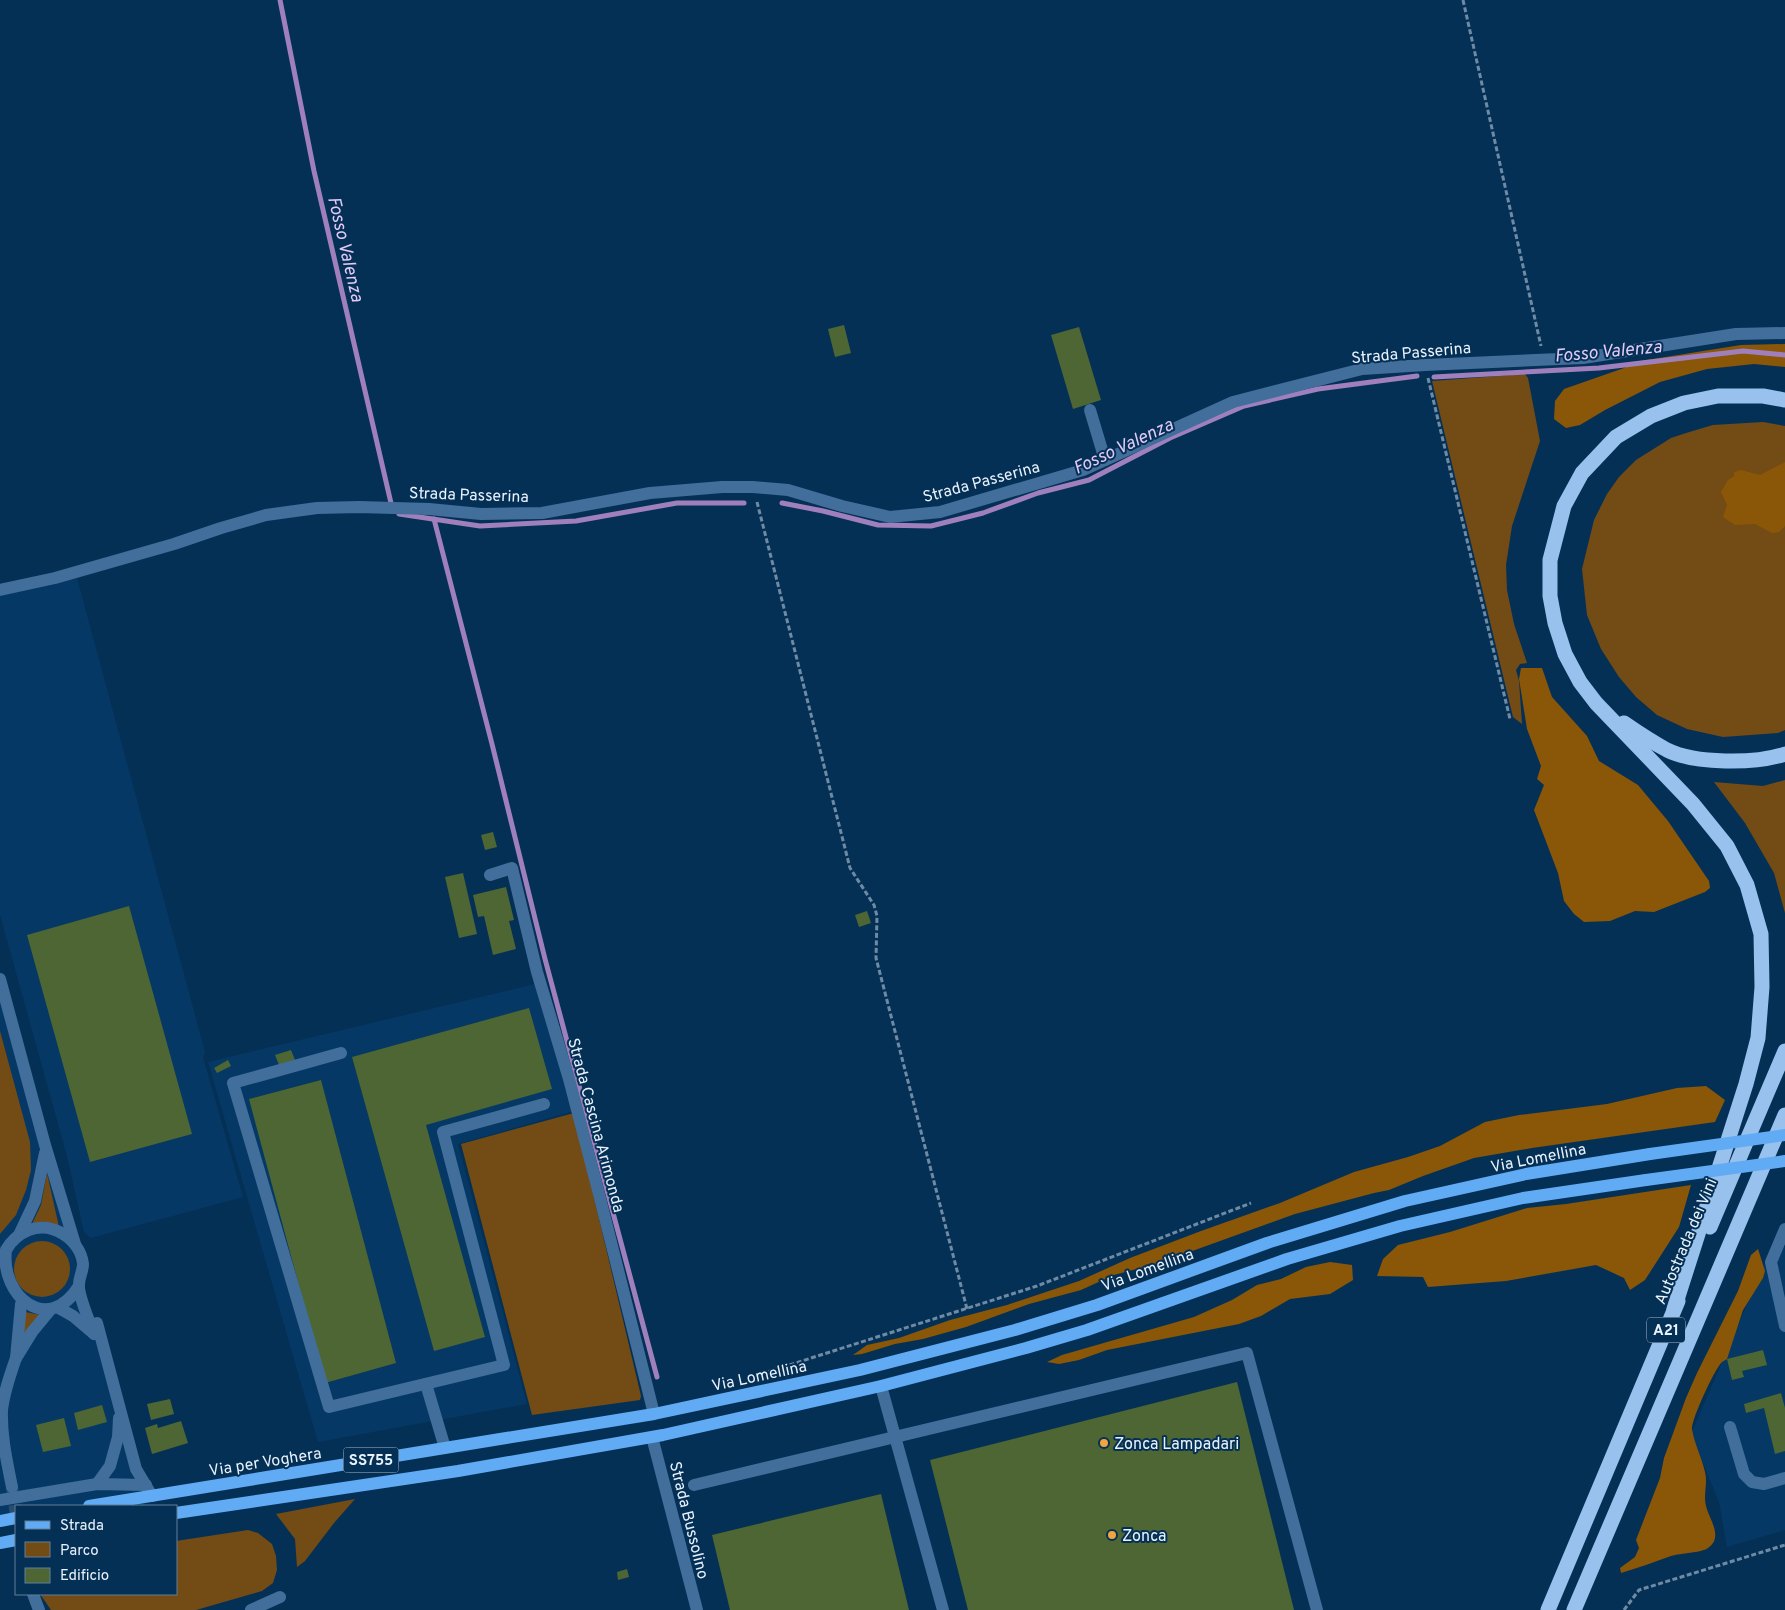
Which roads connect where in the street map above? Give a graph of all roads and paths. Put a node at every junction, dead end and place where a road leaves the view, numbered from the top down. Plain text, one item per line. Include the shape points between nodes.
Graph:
1 (1463, 0) edge
2 (1785, 333) edge
3 (1544, 360) junction
4 (1425, 365) junction
5 (1785, 400) edge
6 (1090, 410) dead end
7 (1105, 460) junction
8 (753, 486) junction
9 (0, 590) edge
10 (1596, 703) junction
11 (1510, 719) dead end
12 (1785, 754) edge
13 (490, 875) dead end
14 (0, 979) edge
15 (1785, 1051) edge
16 (341, 1053) dead end
17 (544, 1104) dead end
18 (1785, 1115) edge
19 (1785, 1135) edge
20 (45, 1145) junction
21 (1785, 1161) edge
22 (1251, 1203) dead end
23 (1785, 1229) edge
24 (19, 1235) junction
25 (75, 1244) junction
26 (1, 1257) edge
27 (82, 1271) junction
28 (2, 1283) edge
29 (79, 1286) junction
30 (20, 1304) junction
31 (54, 1308) junction
32 (967, 1309) junction
33 (1674, 1309) junction
34 (1785, 1326) edge
35 (94, 1334) junction
36 (106, 1355) junction
37 (16, 1358) junction
38 (752, 1377) dead end
39 (426, 1384) junction
40 (882, 1386) junction
41 (120, 1408) junction
42 (654, 1414) junction
43 (1730, 1427) dead end
44 (658, 1436) junction
45 (896, 1436) junction
46 (445, 1448) junction
47 (1785, 1478) edge
48 (97, 1484) junction
49 (694, 1485) dead end
50 (12, 1487) tunnel mouth
51 (149, 1491) junction
52 (0, 1500) edge
53 (93, 1505) edge
54 (178, 1513) edge
55 (15, 1518) edge
56 (0, 1521) edge
57 (15, 1540) edge
58 (0, 1542) edge
59 (1785, 1545) edge
60 (33, 1595) edge
61 (280, 1597) dead end
62 (39, 1610) edge
63 (252, 1610) edge
64 (696, 1610) edge
65 (943, 1610) edge
66 (1317, 1610) edge
67 (1548, 1610) edge
68 (1574, 1610) edge
69 (1624, 1610) edge

1 - 3 path
2 - 3 street, Strada Passerina via 1736,334 1583,358
3 - 4 street, Strada Passerina
4 - 7 street, Strada Passerina via 1362,369 1233,402
4 - 11 path
5 - 10 highway via 1763,396 1718,396 1684,403 1651,416 1616,437 1582,473 1564,506 1556,535 1550,560 1550,596 1565,654
6 - 7 street
7 - 8 street, Strada Passerina via 1082,470 940,512 890,517 788,490
8 - 9 street, Strada Passerina via 650,493 542,513 481,514 359,507 317,508 266,515 55,578
8 - 32 path via 850,868 874,905 877,916 876,958
10 - 12 highway via 1668,751 1703,760 1733,761 1771,759
10 - 33 highway via 1693,804 1728,846 1747,885 1761,934 1762,987 1758,1038
13 - 42 street, Strada Cascina Arimonda via 512,868
14 - 20 street
15 - 33 highway, Autostrada dei Vini / A21
16 - 39 street via 233,1084 329,1407
17 - 39 street via 442,1132 504,1365
18 - 68 highway, A21
19 - 42 main road, Via Lomellina, bridge via 1526,1174 1405,1201 1267,1243 1097,1305 1015,1330 860,1370
20 - 24 street via 35,1201
20 - 25 street
21 - 40 main road, bridge via 1523,1198 1400,1226 1286,1259 1086,1330
22 - 32 path via 1037,1286
23 - 34 street via 1771,1262
24 - 25 street via 30,1229 43,1228 55,1230
24 - 26 street
25 - 27 street via 81,1257
26 - 28 street
27 - 29 street
27 - 36 street
28 - 30 street
29 - 31 street via 73,1295
29 - 35 street
30 - 31 street via 35,1309
30 - 37 street
31 - 35 street via 73,1316
31 - 37 street via 32,1332
32 - 38 path
33 - 67 highway, Autostrada dei Vini / A21
35 - 36 street
36 - 41 street
37 - 50 street via 2,1410 2,1436
39 - 46 street
40 - 44 main road
40 - 45 street
41 - 48 street via 118,1437 110,1466
41 - 51 street via 136,1469
42 - 46 main road, Via per Voghera / SS755
43 - 47 street via 1744,1474 1752,1482 1764,1484
44 - 54 main road, SS755 via 458,1471
44 - 64 street, Strada Bussolino
45 - 49 street
45 - 65 street
45 - 66 street via 1247,1353
46 - 51 main road, Via per Voghera / SS755
48 - 51 street
48 - 52 street
51 - 53 main road, Via per Voghera / SS755
55 - 56 main road
57 - 58 main road
59 - 69 path via 1638,1590
60 - 62 street
61 - 63 street

